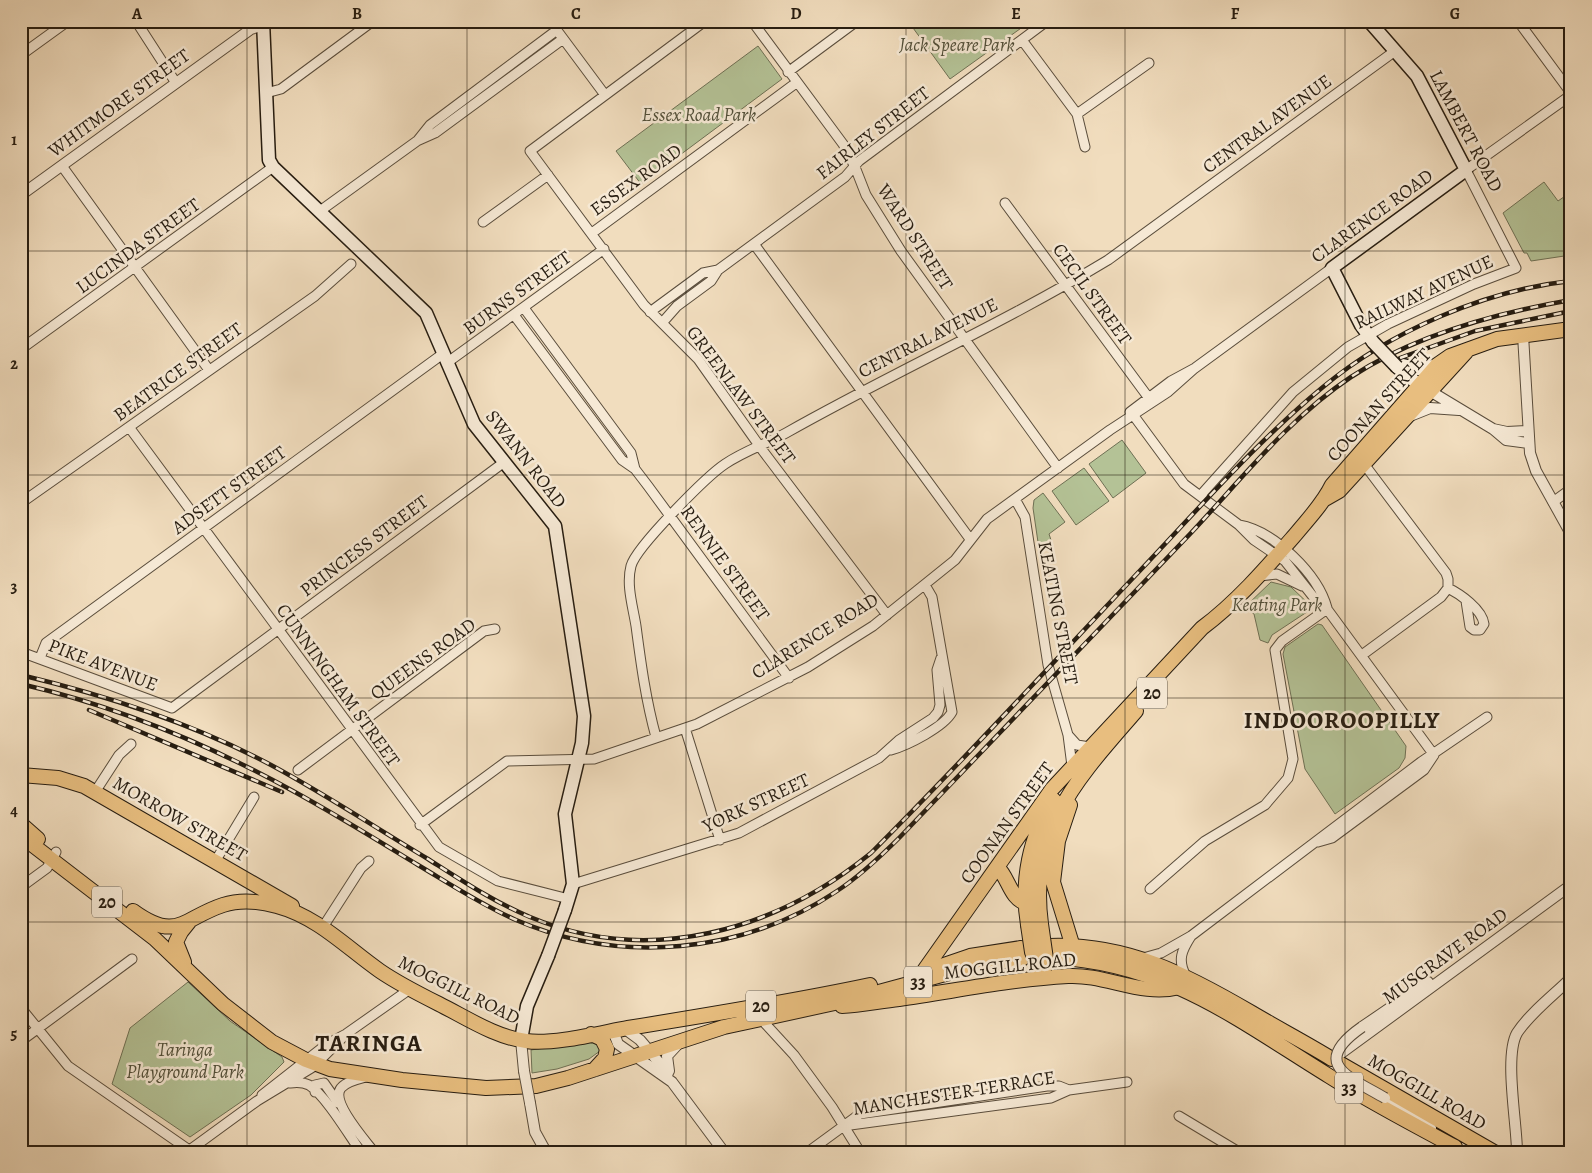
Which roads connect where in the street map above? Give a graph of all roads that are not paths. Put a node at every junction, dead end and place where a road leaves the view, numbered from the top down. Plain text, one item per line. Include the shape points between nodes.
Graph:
1 (68, 21) edge
2 (136, 21) edge
3 (373, 21) edge
4 (550, 21) edge
5 (706, 21) edge
6 (752, 21) edge
7 (857, 21) edge
8 (1047, 21) edge
9 (1369, 21) edge
10 (1518, 21) edge
11 (263, 23) edge
12 (557, 30) junction
13 (563, 39) junction
14 (1022, 40) junction
15 (1395, 51) junction
16 (21, 55) edge
17 (1149, 63) dead end
18 (788, 72) junction
19 (176, 83) junction
20 (796, 83) junction
21 (266, 93) junction
22 (1571, 94) edge
23 (605, 95) junction
24 (1077, 114) junction
25 (417, 141) junction
26 (1085, 147) dead end
27 (62, 166) junction
28 (273, 167) junction
29 (855, 167) junction
30 (1466, 170) junction
31 (548, 175) junction
32 (21, 195) edge
33 (1005, 203) dead end
34 (320, 211) junction
35 (483, 222) dead end
36 (592, 233) junction
37 (754, 244) junction
38 (604, 249) junction
39 (135, 268) junction
40 (348, 268) dead end
41 (1332, 268) junction
42 (1516, 268) joint
43 (718, 270) junction
44 (1066, 285) junction
45 (524, 308) junction
46 (650, 312) junction
47 (514, 315) junction
48 (1571, 321) edge
49 (662, 323) junction
50 (1571, 329) edge
51 (1523, 334) junction
52 (964, 338) junction
53 (1371, 339) junction
54 (1470, 348) junction
55 (21, 349) edge
56 (446, 357) junction
57 (1437, 365) junction
58 (1400, 366) junction
59 (209, 370) junction
60 (1424, 388) junction
61 (861, 391) junction
62 (1150, 401) junction
63 (1465, 411) junction
64 (1132, 414) junction
65 (1402, 423) junction
66 (130, 427) junction
67 (1494, 429) junction
68 (1527, 431) junction
69 (1528, 443) junction
70 (760, 446) junction
71 (503, 463) junction
72 (1364, 464) junction
73 (1058, 468) junction
74 (635, 469) junction
75 (1571, 489) edge
76 (1200, 496) junction
77 (1015, 499) junction
78 (1325, 499) junction
79 (22, 502) edge
80 (1553, 502) junction
81 (671, 517) junction
82 (203, 529) junction
83 (1571, 534) edge
84 (970, 540) junction
85 (1280, 552) junction
86 (1254, 580) junction
87 (925, 585) junction
88 (1448, 588) junction
89 (1311, 594) junction
90 (1466, 601) dead end
91 (1327, 608) junction
92 (886, 615) junction
93 (1218, 616) junction
94 (495, 629) dead end
95 (278, 630) junction
96 (21, 652) edge
97 (1362, 655) junction
98 (40, 658) junction
99 (941, 658) junction
100 (789, 678) junction
101 (1131, 704) junction
102 (172, 708) joint
103 (1486, 717) dead end
104 (685, 728) junction
105 (351, 731) junction
106 (1068, 735) junction
107 (656, 737) junction
108 (131, 744) dead end
109 (1090, 747) junction
110 (889, 751) junction
111 (1434, 755) junction
112 (577, 759) junction
113 (1072, 766) junction
114 (298, 770) dead end
115 (21, 775) edge
116 (1071, 790) junction
117 (95, 792) junction
118 (254, 797) dead end
119 (21, 824) edge
120 (420, 825) junction
121 (21, 836) edge
122 (720, 840) junction
123 (54, 856) junction
124 (216, 860) junction
125 (369, 861) dead end
126 (998, 868) junction
127 (1039, 882) junction
128 (573, 884) junction
129 (1571, 885) edge
130 (21, 887) edge
131 (1150, 889) dead end
132 (1026, 903) junction
133 (567, 905) junction
134 (190, 922) junction
135 (317, 923) junction
136 (1035, 924) junction
137 (1191, 936) junction
138 (1073, 947) junction
139 (1473, 957) junction
140 (1143, 958) junction
141 (132, 959) dead end
142 (1044, 967) junction
143 (189, 971) junction
144 (923, 972) junction
145 (1571, 978) edge
146 (900, 979) joint
147 (1183, 981) junction
148 (410, 989) junction
149 (813, 1007) junction
150 (21, 1008) edge
151 (760, 1018) junction
152 (38, 1029) junction
153 (621, 1030) junction
154 (591, 1034) junction
155 (683, 1039) junction
156 (521, 1040) junction
157 (21, 1041) edge
158 (650, 1051) junction
159 (636, 1056) junction
160 (1335, 1058) junction
161 (311, 1062) junction
162 (595, 1069) junction
163 (369, 1076) junction
164 (671, 1076) junction
165 (1127, 1082) dead end
166 (287, 1084) junction
167 (678, 1089) junction
168 (315, 1092) junction
169 (257, 1101) junction
170 (342, 1109) junction
171 (1179, 1116) dead end
172 (843, 1126) junction
173 (1459, 1150) edge
174 (189, 1151) edge
175 (361, 1152) edge
176 (374, 1152) edge
177 (546, 1152) edge
178 (724, 1152) edge
179 (808, 1152) edge
180 (860, 1152) edge
181 (1239, 1152) edge
182 (1494, 1152) edge
183 (1517, 1152) edge

1 - 16 street
2 - 19 street
3 - 21 street via 281,89
4 - 12 street
5 - 23 street
6 - 18 street, WARD STREET
7 - 18 street
8 - 14 street, FAIRLEY STREET
9 - 15 main road, LAMBERT ROAD
10 - 22 street
11 - 19 street, WHITMORE STREET
11 - 21 main road
12 - 13 street
12 - 25 street via 430,125
13 - 23 street
13 - 25 street via 435,133
14 - 24 street
14 - 29 street, FAIRLEY STREET
15 - 30 main road, LAMBERT ROAD via 1423,87
15 - 44 street, CENTRAL AVENUE via 1108,260
17 - 24 street
18 - 20 street, WARD STREET
19 - 27 street, WHITMORE STREET
20 - 29 street, WARD STREET via 843,144
20 - 36 street, ESSEX ROAD
21 - 28 main road via 268,152
22 - 30 street, CLARENCE ROAD
23 - 31 street, GREENLAW STREET via 530,151
24 - 26 street
25 - 34 street
27 - 32 street, WHITMORE STREET
27 - 39 street
28 - 34 main road, SWANN ROAD
28 - 39 street, LUCINDA STREET
29 - 37 street, FAIRLEY STREET via 845,178
29 - 52 street, WARD STREET via 879,217
30 - 41 main road, CLARENCE ROAD
30 - 42 street, LAMBERT ROAD
31 - 35 street
31 - 36 street, GREENLAW STREET
33 - 44 street, CECIL STREET
34 - 56 main road, SWANN ROAD via 422,309
36 - 38 street, GREENLAW STREET
37 - 43 street, FAIRLEY STREET
37 - 61 street
38 - 45 street, BURNS STREET
38 - 46 street, GREENLAW STREET
39 - 55 street, LUCINDA STREET
39 - 59 street
40 - 59 street, BEATRICE STREET via 315,296
41 - 53 main road
41 - 62 street, CLARENCE ROAD
42 - 53 street, RAILWAY AVENUE via 1388,324
43 - 46 street, FAIRLEY STREET via 703,273
43 - 49 street, FAIRLEY STREET via 711,281 677,306
44 - 52 street, CENTRAL AVENUE
44 - 62 street, CECIL STREET
45 - 47 street, BURNS STREET
45 - 74 street, RENNIE STREET via 631,453
46 - 49 street, GREENLAW STREET
47 - 56 street, BURNS STREET
47 - 74 street, RENNIE STREET via 622,460
48 - 51 main road, COONAN STREET / 20
49 - 70 street, GREENLAW STREET via 698,359
50 - 51 main road, COONAN STREET / 20 via 1540,335
51 - 54 main road, COONAN STREET / 20
51 - 68 street
52 - 61 street, CENTRAL AVENUE
52 - 73 street, WARD STREET
53 - 58 main road, bridge
53 - 76 street, RAILWAY AVENUE via 1348,347 1297,388
54 - 57 main road, COONAN STREET / 20
54 - 60 main road, COONAN STREET / 20
56 - 71 main road, SWANN ROAD via 474,424
56 - 82 street, ADSETT STREET
57 - 58 main road via 1419,369
57 - 60 main road, COONAN STREET / 20
58 - 60 main road
59 - 66 street, BEATRICE STREET
60 - 63 street
60 - 65 main road, COONAN STREET / 20
60 - 78 main road, COONAN STREET / 20 via 1332,485
61 - 70 street, CENTRAL AVENUE
61 - 84 street
62 - 64 street, CLARENCE ROAD
63 - 65 street via 1430,408
63 - 67 street
64 - 73 street, CLARENCE ROAD
64 - 76 street via 1182,482
65 - 72 main road, COONAN STREET / 20
66 - 79 street, BEATRICE STREET
66 - 82 street, CUNNINGHAM STREET
67 - 68 street
67 - 69 street via 1506,440
68 - 69 street
69 - 80 street via 1534,465
70 - 81 street, CENTRAL AVENUE via 721,467
70 - 92 street, GREENLAW STREET
71 - 95 street, PRINCESS STREET
71 - 112 main road, SWANN ROAD via 556,529 584,705 584,732
72 - 78 main road, COONAN STREET / 20 via 1340,491
72 - 88 street via 1446,573
73 - 77 street, CLARENCE ROAD
74 - 81 street, RENNIE STREET
75 - 80 street
76 - 85 street via 1254,540
77 - 84 street, CLARENCE ROAD via 985,521
77 - 106 street, KEATING STREET via 1025,518 1048,665
78 - 85 main road, COONAN STREET / 20
80 - 83 street
81 - 100 street, RENNIE STREET
81 - 107 street, CENTRAL AVENUE via 636,556 630,578 649,716
82 - 95 street, CUNNINGHAM STREET
82 - 98 street, ADSETT STREET via 46,643
84 - 87 street, CLARENCE ROAD via 955,560
85 - 86 main road, COONAN STREET / 20
85 - 89 street
85 - 91 street via 1294,556 1322,594
86 - 89 street via 1264,574 1277,574 1295,581
86 - 93 main road, COONAN STREET / 20
87 - 92 street, CLARENCE ROAD
87 - 99 street, YORK STREET via 932,598
88 - 90 street
88 - 97 street via 1441,597
89 - 91 street
91 - 97 street
91 - 131 street via 1282,641 1275,650 1293,759 1288,778 1265,805 1205,841
92 - 100 street, CLARENCE ROAD
93 - 101 main road, COONAN STREET / 20 via 1202,628
93 - 116 main road, COONAN STREET / 20 via 1207,633 1104,748
94 - 105 street, QUEENS ROAD via 484,632
95 - 102 street, PRINCESS STREET
95 - 105 street, CUNNINGHAM STREET
96 - 98 street, PIKE AVENUE
97 - 111 street
98 - 102 street, PIKE AVENUE
99 - 110 street, YORK STREET via 937,670 938,712
99 - 110 street, YORK STREET via 952,708 949,717 902,747
100 - 104 street, CLARENCE ROAD
101 - 109 main road, COONAN STREET / 20
101 - 132 main road, COONAN STREET via 1065,784 1037,829 1029,854
103 - 111 street
104 - 107 street, CLARENCE ROAD
104 - 122 street
105 - 114 street, QUEENS ROAD
105 - 120 street, CUNNINGHAM STREET
106 - 109 street via 1077,745
106 - 113 street, KEATING STREET
107 - 112 street, CLARENCE ROAD via 594,759
108 - 117 street via 119,755
109 - 113 main road, COONAN STREET / 20
110 - 122 street, YORK STREET via 827,788
111 - 137 street via 1424,770 1332,838 1318,842
112 - 120 street, CLARENCE ROAD via 507,761
112 - 128 main road, SWANN ROAD via 565,814
113 - 126 main road, COONAN STREET / 20 via 1052,789
115 - 117 main road, MORROW STREET / 20 via 58,778
116 - 127 main road, COONAN STREET / 20 via 1044,849
116 - 138 main road via 1053,877
117 - 124 main road, MORROW STREET / 20
118 - 124 street
119 - 123 main road, MOGGILL ROAD / 20
120 - 133 street, CUNNINGHAM STREET via 444,851 498,881
121 - 123 main road, MOGGILL ROAD / 20
122 - 128 street, YORK STREET
123 - 130 street via 44,870
123 - 134 main road, MOGGILL ROAD / 20 via 147,920 168,927
123 - 143 main road, MOGGILL ROAD / 20
124 - 135 main road, MORROW STREET / 20
125 - 135 street
126 - 132 main road via 1016,897
126 - 144 main road, COONAN STREET / 20
127 - 132 main road via 1036,892
127 - 136 main road, COONAN STREET / 20
128 - 133 main road, SWANN ROAD
129 - 139 street, MUSGRAVE ROAD
132 - 136 main road, COONAN STREET
133 - 156 main road, SWANN ROAD, bridge via 527,1006
134 - 135 main road, MOGGILL ROAD / 20 via 215,908 244,901 282,907
134 - 143 main road via 176,942
135 - 148 main road, MOGGILL ROAD / 20
136 - 142 main road, COONAN STREET / 20, bridge via 1046,959
137 - 140 street via 1161,953
137 - 147 street via 1180,956
138 - 140 main road, MOGGILL ROAD / 33
138 - 142 main road, MOGGILL ROAD / 33
139 - 160 street, MUSGRAVE ROAD
139 - 173 street, bridge via 1431,980 1362,1027 1339,1045 1336,1054 1337,1062 1348,1076
140 - 147 main road, MOGGILL ROAD / 33
141 - 152 street
142 - 147 main road, MOGGILL ROAD / 33 via 1112,964
142 - 147 main road, MOGGILL ROAD via 1156,991
142 - 149 main road, MOGGILL ROAD / 20 via 846,1006
143 - 161 main road, 20 via 250,1027
144 - 146 main road, MOGGILL ROAD / 33
144 - 149 main road, MOGGILL ROAD / 33 via 970,956 1021,953
145 - 183 street via 1524,1024 1515,1038 1512,1059
146 - 153 main road, MOGGILL ROAD / 20
147 - 160 main road, MOGGILL ROAD / 33
147 - 173 main road, MOGGILL ROAD / 33 via 1350,1089
148 - 156 main road, MOGGILL ROAD / 20 via 501,1035
148 - 161 street
149 - 151 main road, MOGGILL ROAD / 20
150 - 152 street
151 - 155 main road, MOGGILL ROAD / 20
151 - 172 street via 784,1045
152 - 157 street
152 - 174 street via 68,1066
153 - 154 main road, MOGGILL ROAD / 20
153 - 158 street via 638,1038
153 - 159 street via 615,1036 618,1044
154 - 156 main road, MOGGILL ROAD / 20 via 545,1042
154 - 162 main road via 602,1039 608,1048 605,1058
155 - 158 main road, MOGGILL ROAD / 20
155 - 164 street via 667,1056
156 - 177 street, bridge via 535,1132
158 - 159 main road, MOGGILL ROAD / 20
158 - 164 street
159 - 162 main road, MOGGILL ROAD / 20
159 - 167 street
160 - 182 main road, MOGGILL ROAD / 33
161 - 163 main road, 20
161 - 166 street
161 - 169 street via 269,1087
162 - 163 main road, 20 via 554,1082 517,1088 471,1087
163 - 170 street via 341,1088 338,1099
164 - 167 street
165 - 172 street, MANCHESTER TERRACE via 1069,1090 1047,1086 863,1113
166 - 168 street via 304,1083
166 - 169 street
167 - 178 street
168 - 170 street via 316,1084 324,1083
168 - 175 street
169 - 174 street
170 - 176 street
171 - 181 street
172 - 179 street, MANCHESTER TERRACE
172 - 180 street

